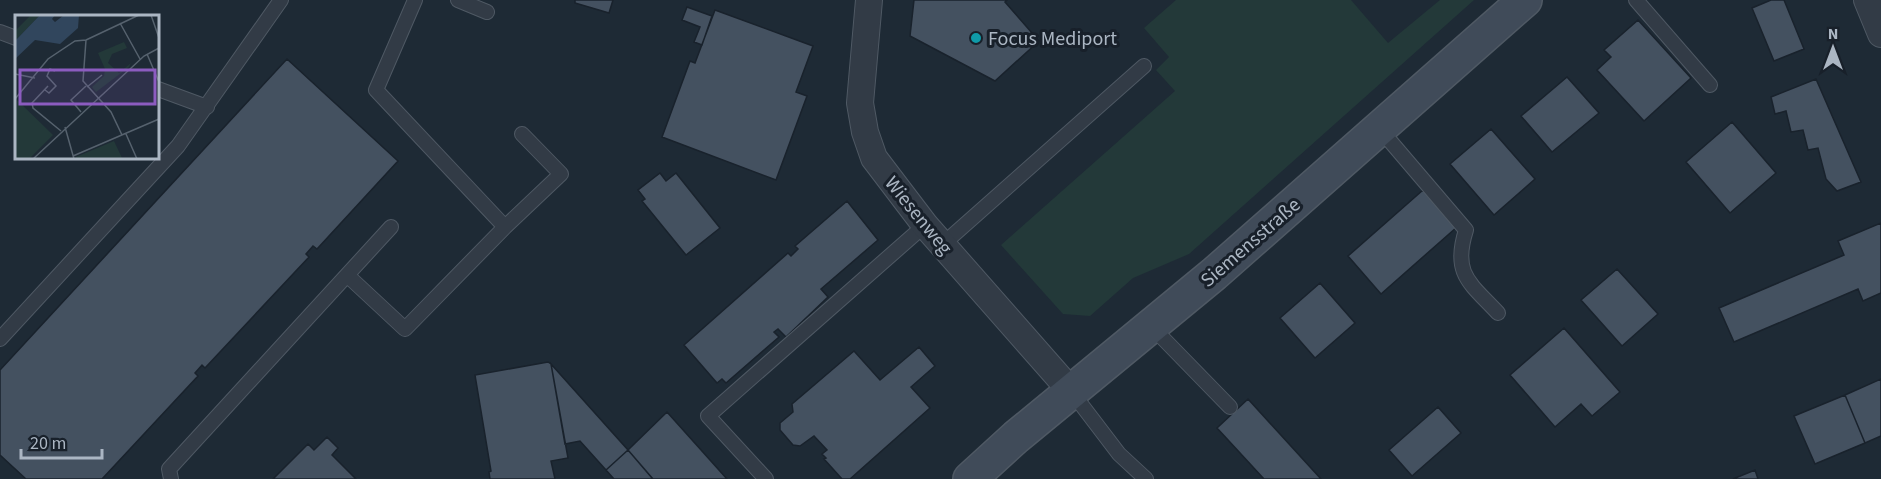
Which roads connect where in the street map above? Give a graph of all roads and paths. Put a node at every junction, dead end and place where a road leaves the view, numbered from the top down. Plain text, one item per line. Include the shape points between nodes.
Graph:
1 (281, 0) edge
2 (415, 0) edge
3 (458, 0) edge
4 (869, 0) edge
5 (1525, 0) edge
6 (1636, 0) edge
7 (1867, 0) edge
8 (487, 12) dead end
9 (0, 32) edge
10 (1881, 34) edge
11 (15, 38) edge
12 (1144, 66) dead end
13 (1710, 85) dead end
14 (159, 89) edge
15 (207, 108) junction
16 (1379, 128) junction
17 (522, 134) dead end
18 (924, 225) junction
19 (391, 227) dead end
20 (505, 227) junction
21 (942, 245) junction
22 (348, 276) junction
23 (1498, 313) dead end
24 (1151, 326) junction
25 (0, 339) edge
26 (1071, 392) junction
27 (1230, 407) dead end
28 (171, 479) edge
29 (766, 479) edge
30 (970, 479) edge
31 (1146, 479) edge

1 - 15 lane
2 - 20 lane via 376,90
3 - 8 lane
4 - 18 street, Wiesenweg via 860,103 865,132 874,158
5 - 16 street, Siemensstraße
6 - 13 lane
7 - 10 street
9 - 11 lane
12 - 21 lane
14 - 15 lane
15 - 25 lane via 178,146
16 - 23 lane via 1466,230 1460,249 1462,269
16 - 24 street, Siemensstraße
17 - 20 lane via 561,174
18 - 21 street, Wiesenweg
18 - 29 lane via 708,416
19 - 22 lane
20 - 22 lane via 405,329
21 - 26 street, Wiesenweg
22 - 28 lane via 169,469
24 - 26 street, Siemensstraße
24 - 27 lane
26 - 30 street, Siemensstraße
26 - 31 lane via 1119,454

